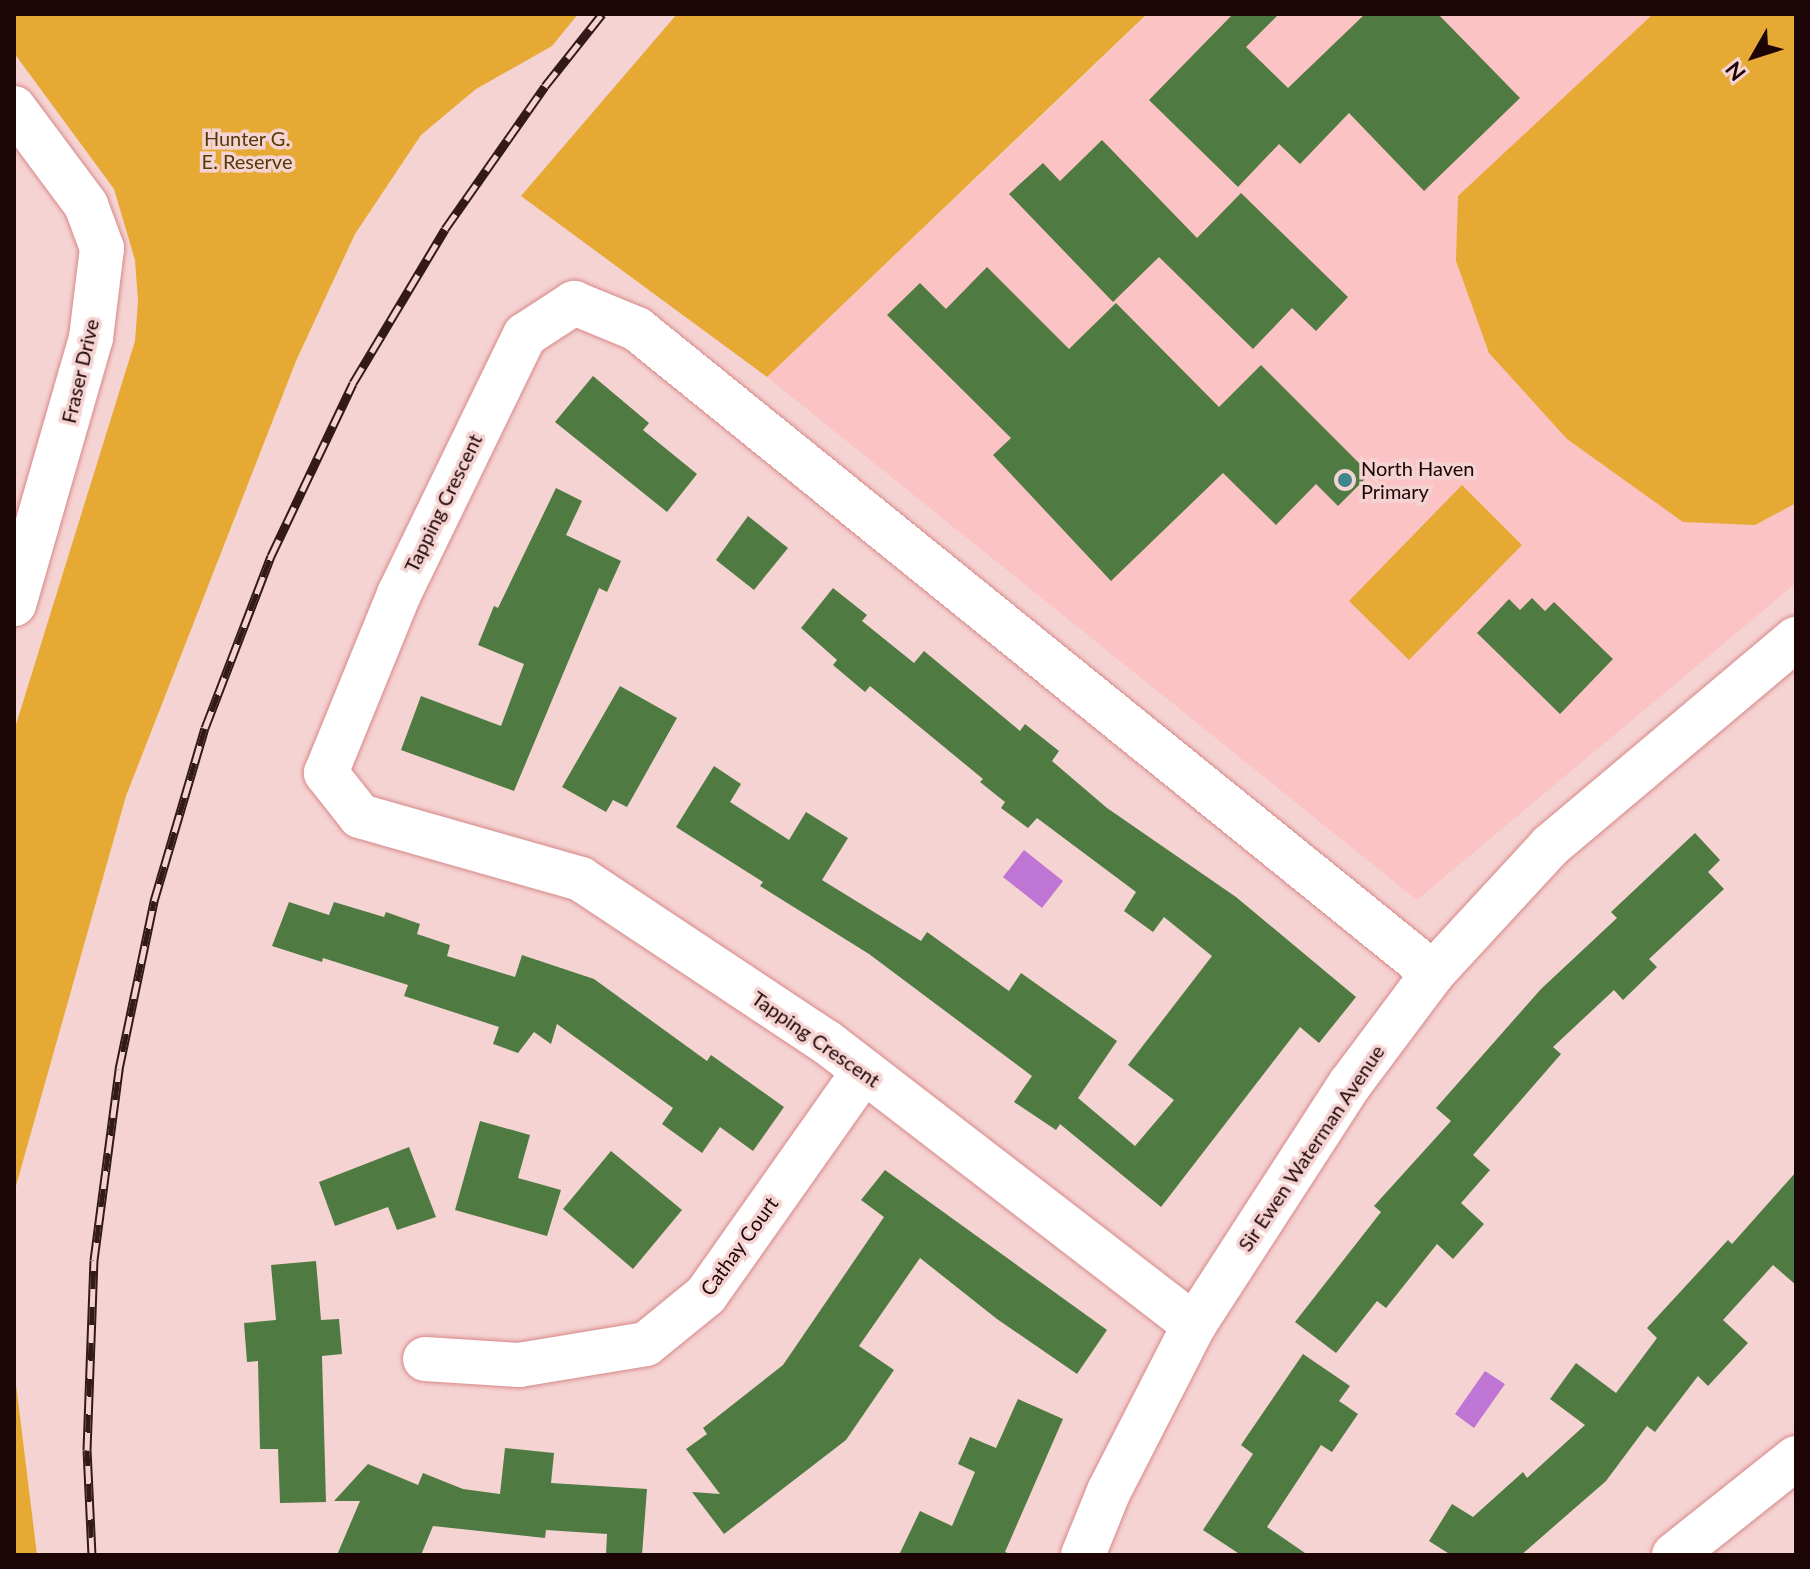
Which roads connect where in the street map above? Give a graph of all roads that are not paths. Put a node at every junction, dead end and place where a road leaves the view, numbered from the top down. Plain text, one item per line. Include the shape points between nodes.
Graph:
1 (14, 108) edge
2 (14, 604) edge
3 (1796, 639) edge
4 (1433, 973) junction
5 (864, 1071) junction
6 (1194, 1325) junction
7 (425, 1359) dead end
8 (1796, 1458) edge
9 (1083, 1555) edge
10 (1674, 1555) edge

1 - 2 street, Fraser Drive via 86,205 102,248 91,338
3 - 4 street, Sir Ewen Waterman Avenue via 1550,846
4 - 5 street, Tapping Crescent via 637,329 574,303 525,335 399,594 326,773 360,816 581,879
4 - 6 street, Sir Ewen Waterman Avenue via 1350,1084
5 - 6 street, Tapping Crescent
5 - 7 street, Cathay Court via 706,1295 646,1344 519,1365
6 - 9 street, Sir Ewen Waterman Avenue via 1109,1491
8 - 10 street

